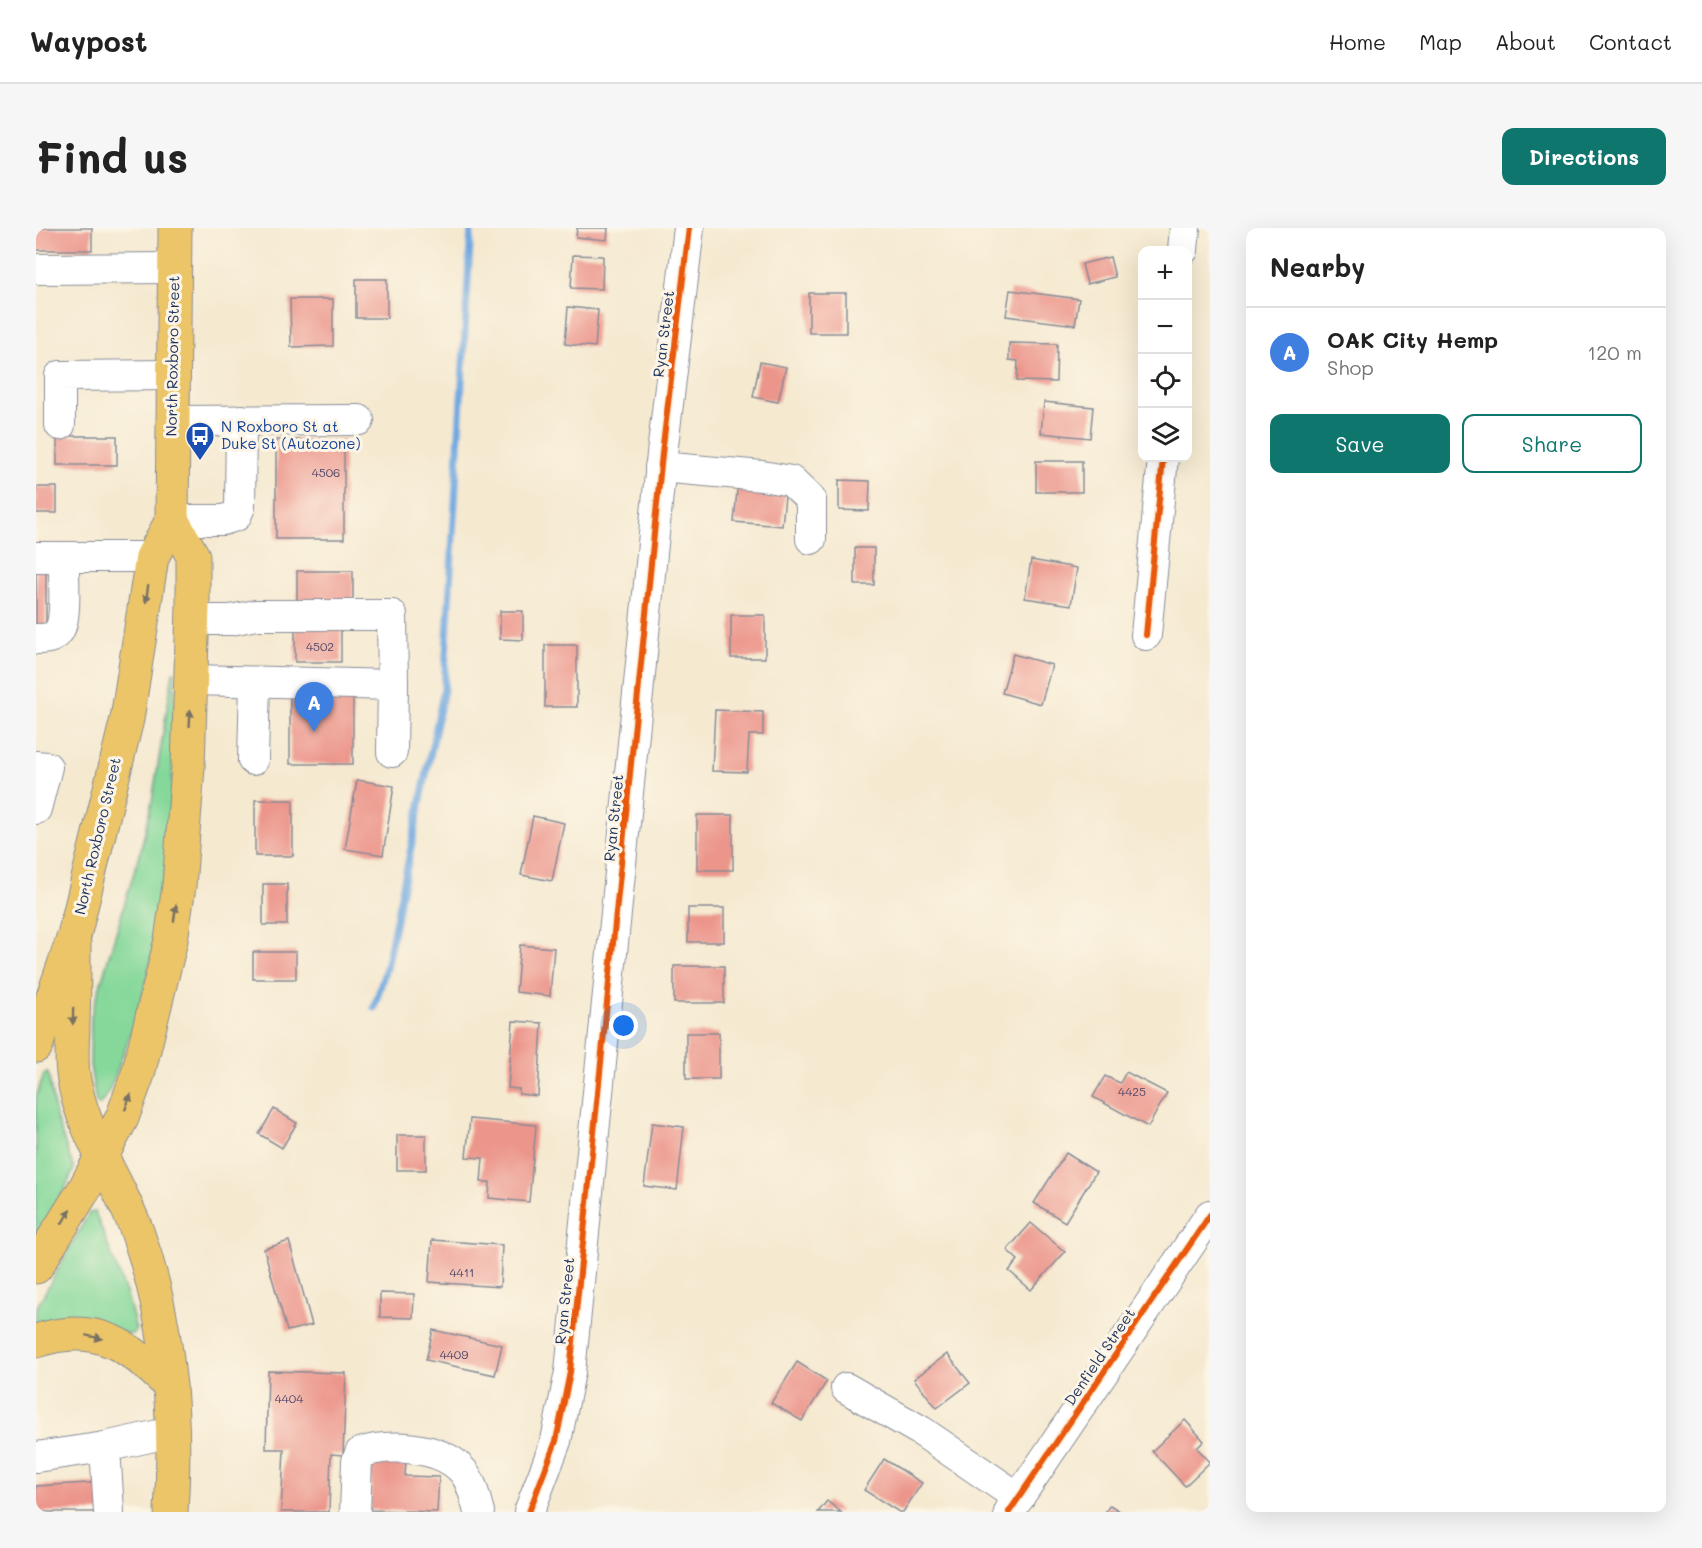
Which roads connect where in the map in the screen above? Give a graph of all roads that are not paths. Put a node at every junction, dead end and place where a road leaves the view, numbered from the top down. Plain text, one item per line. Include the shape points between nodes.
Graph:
1 (175, 228) edge
2 (688, 228) edge
3 (1185, 228) edge
4 (1183, 246) edge
5 (174, 268) junction
6 (36, 269) edge
7 (173, 375) junction
8 (241, 420) junction
9 (359, 420) dead end
10 (172, 421) junction
11 (60, 425) dead end
12 (1163, 462) edge
13 (660, 467) junction
14 (172, 520) junction
15 (811, 539) dead end
16 (50, 557) edge
17 (152, 557) junction
18 (193, 620) junction
19 (1146, 635) dead end
20 (36, 639) edge
21 (192, 680) junction
22 (255, 682) junction
23 (393, 685) junction
24 (392, 752) dead end
25 (253, 760) dead end
26 (36, 766) edge
27 (36, 809) edge
28 (74, 936) junction
29 (36, 1046) edge
30 (103, 1154) junction
31 (1210, 1215) edge
32 (36, 1267) edge
33 (36, 1341) edge
34 (170, 1386) junction
35 (846, 1388) dead end
36 (172, 1432) junction
37 (105, 1447) junction
38 (36, 1457) edge
39 (1014, 1505) edge
40 (109, 1512) edge
41 (171, 1512) edge
42 (355, 1512) edge
43 (479, 1512) edge
44 (529, 1512) edge

1 - 5 main road, North Roxboro Street
2 - 13 street, Ryan Street
3 - 4 street
5 - 6 street
5 - 7 main road, North Roxboro Street
7 - 10 main road, North Roxboro Street
7 - 11 street via 60,376
8 - 9 street
8 - 10 street
8 - 14 street via 240,507 236,516 224,520
10 - 14 main road, North Roxboro Street
12 - 19 street
13 - 15 street via 791,482 811,500
13 - 44 street, Ryan Street via 570,1372 556,1441
14 - 17 main road, North Roxboro Street
14 - 18 main road via 193,556
16 - 17 street
16 - 20 street via 63,621 52,638
17 -> 28 main road, North Roxboro Street via 127,719
18 - 21 main road
18 - 23 street via 231,620 256,615 392,615
21 - 22 street
30 -> 21 main road via 138,1074 171,940 180,874
22 - 23 street
22 - 25 street
23 - 24 street
26 - 27 street via 47,767
28 - 29 main road
28 -> 30 main road, North Roxboro Street via 74,1080 87,1122
32 -> 30 main road
30 - 34 main road, North Roxboro Street via 138,1234 147,1265 163,1332
31 - 39 street, Denfield Street
33 -> 34 main road via 70,1334 113,1342 140,1356
34 - 36 main road, North Roxboro Street
35 - 39 street via 921,1431
36 - 37 street
36 - 41 main road, North Roxboro Street
37 - 38 street
37 - 40 street
42 - 43 street via 360,1453 390,1447 436,1455 461,1469 471,1484

